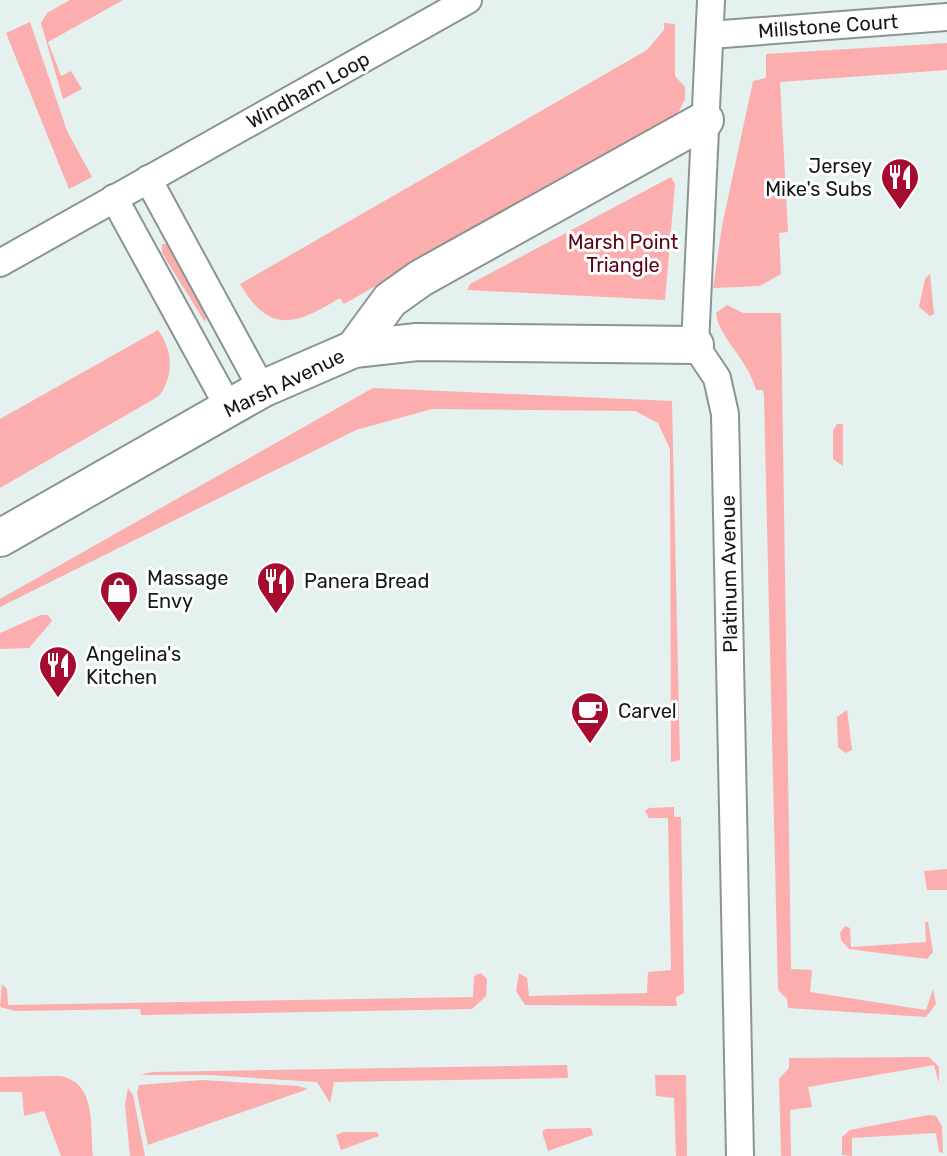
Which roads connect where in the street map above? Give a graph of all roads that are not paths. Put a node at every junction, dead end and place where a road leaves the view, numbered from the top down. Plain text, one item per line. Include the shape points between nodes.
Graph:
1 (468, 0) edge
2 (711, 0) edge
3 (947, 17) edge
4 (710, 35) junction
5 (705, 120) junction
6 (148, 179) junction
7 (114, 198) junction
8 (0, 263) edge
9 (695, 345) junction
10 (354, 349) junction
11 (262, 389) junction
12 (229, 408) junction
13 (0, 538) edge
14 (740, 1156) edge

1 - 6 street, Windham Loop
2 - 4 street
3 - 4 street, Millstone Court
4 - 5 street
5 - 9 street
5 - 10 street via 421,278 390,300
6 - 7 street, Windham Loop
6 - 11 street
7 - 8 street, Windham Loop
7 - 12 street
9 - 10 street, Marsh Avenue via 417,342
9 - 14 street, Platinum Avenue via 717,378 725,414
10 - 11 street, Marsh Avenue
11 - 12 street, Marsh Avenue
12 - 13 street, Marsh Avenue

